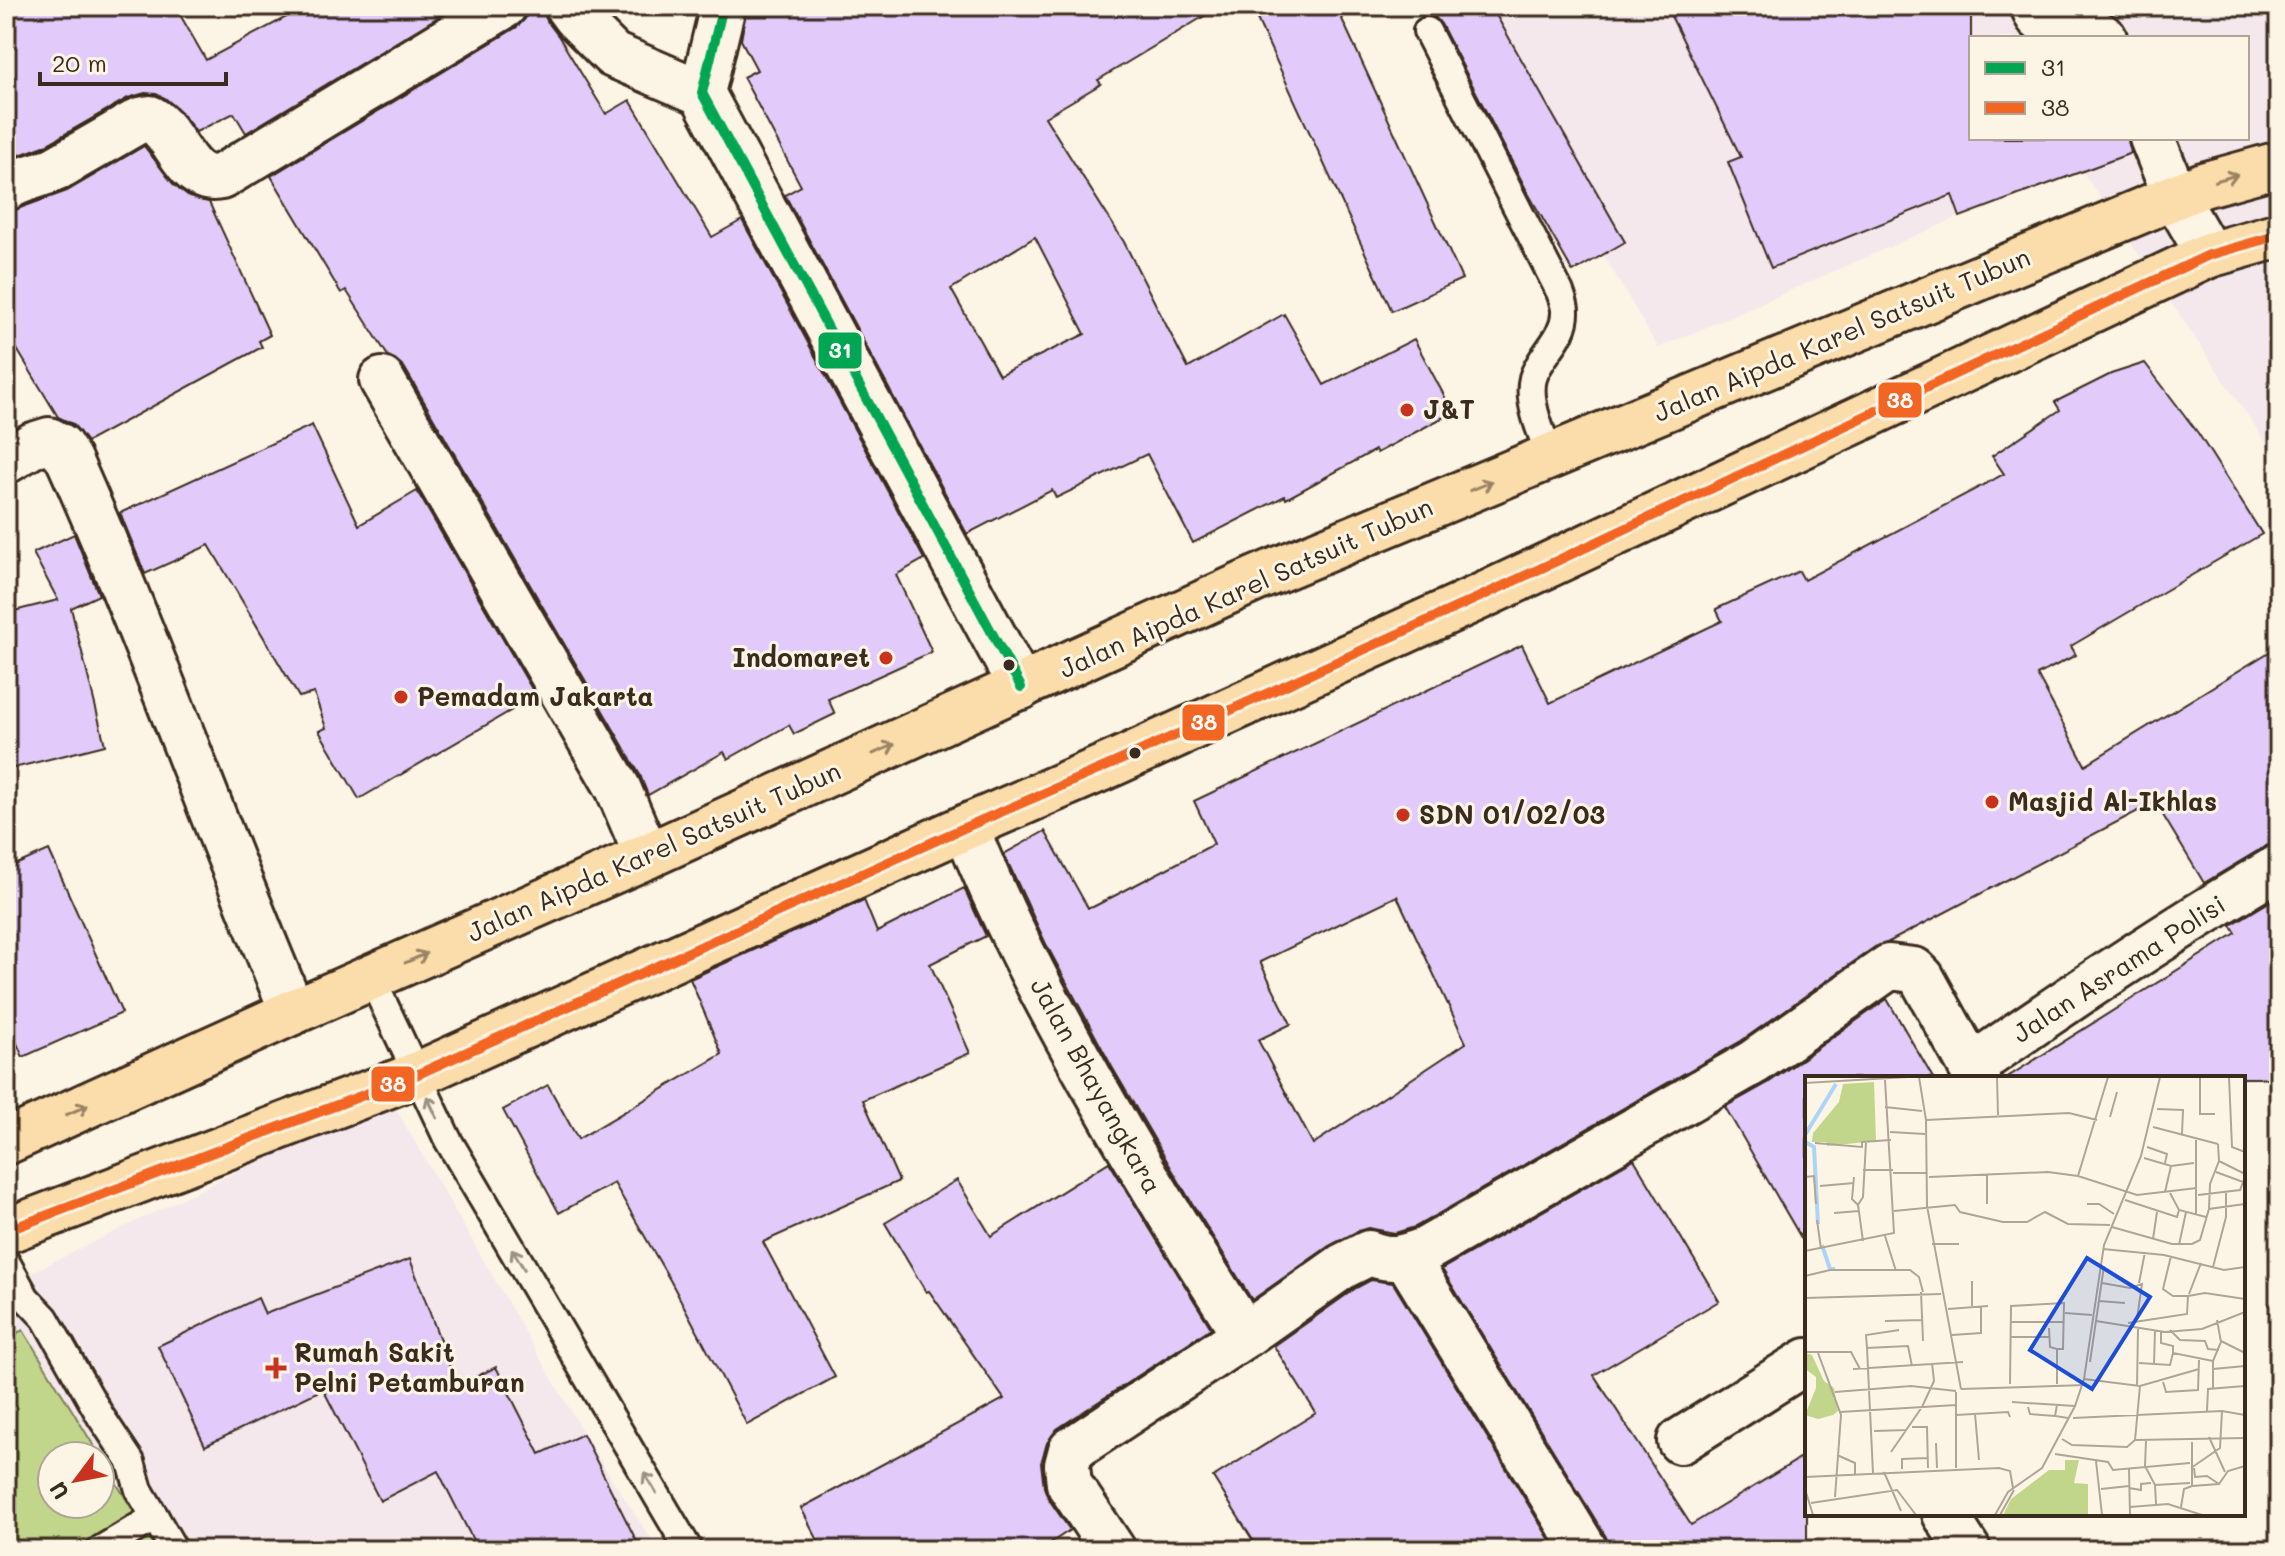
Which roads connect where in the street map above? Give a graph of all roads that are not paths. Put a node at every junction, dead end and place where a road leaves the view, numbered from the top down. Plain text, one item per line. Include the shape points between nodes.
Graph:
1 (504, 6) edge
2 (567, 6) edge
3 (723, 6) edge
4 (2033, 6) edge
5 (1427, 31) dead end
6 (2102, 36) edge
7 (702, 93) junction
8 (2153, 140) edge
9 (2279, 164) edge
10 (6, 188) edge
11 (2175, 196) junction
12 (2279, 235) edge
13 (2209, 255) junction
14 (382, 380) dead end
15 (1552, 457) junction
16 (6, 461) edge
17 (1021, 687) junction
18 (966, 827) junction
19 (647, 856) junction
20 (2279, 867) edge
21 (371, 977) junction
22 (293, 1012) junction
23 (1974, 1073) edge
24 (416, 1075) junction
25 (6, 1142) edge
26 (6, 1231) edge
27 (1406, 1257) junction
28 (6, 1262) edge
29 (1245, 1335) junction
30 (1805, 1362) edge
31 (1680, 1441) dead end
32 (1946, 1516) edge
33 (155, 1517) junction
34 (100, 1550) edge
35 (174, 1550) edge
36 (689, 1550) edge
37 (1113, 1550) edge
38 (1585, 1550) edge
39 (1968, 1550) edge

1 - 10 street via 221,177 210,180 195,173 163,127 150,118 55,169
2 - 7 street via 613,55
3 - 7 street
4 - 6 street via 2050,27 2070,23
5 - 15 lane via 1560,292 1562,330 1532,382 1537,424
7 - 17 street
8 - 11 street
11 -> 9 main road, Jalan Aipda Karel Satsuit Tubun
11 - 13 street
11 - 15 main road, Jalan Aipda Karel Satsuit Tubun
12 - 13 main road
13 - 18 main road via 1484,595
14 - 19 street via 618,788
17 -> 15 main road, Jalan Aipda Karel Satsuit Tubun via 1258,578
16 - 22 street via 49,440 69,460
19 -> 17 main road, Jalan Aipda Karel Satsuit Tubun
18 - 24 main road
18 - 29 street, Jalan Bhayangkara via 1044,997 1123,1138
21 -> 19 main road, Jalan Aipda Karel Satsuit Tubun
20 - 23 street, Jalan Asrama Polisi via 2062,1003
21 - 22 main road, Jalan Aipda Karel Satsuit Tubun
21 - 24 lane
25 -> 22 main road, Jalan Aipda Karel Satsuit Tubun
23 - 27 street via 1922,978 1914,970 1889,967 1754,1062
24 - 26 main road
36 -> 24 lane via 448,1140
27 - 29 street via 1384,1259 1369,1253
27 - 38 street
28 - 33 lane via 131,1462
29 - 37 street via 1071,1450 1069,1484
30 - 31 street
32 - 39 street
33 - 34 lane
33 - 35 lane

